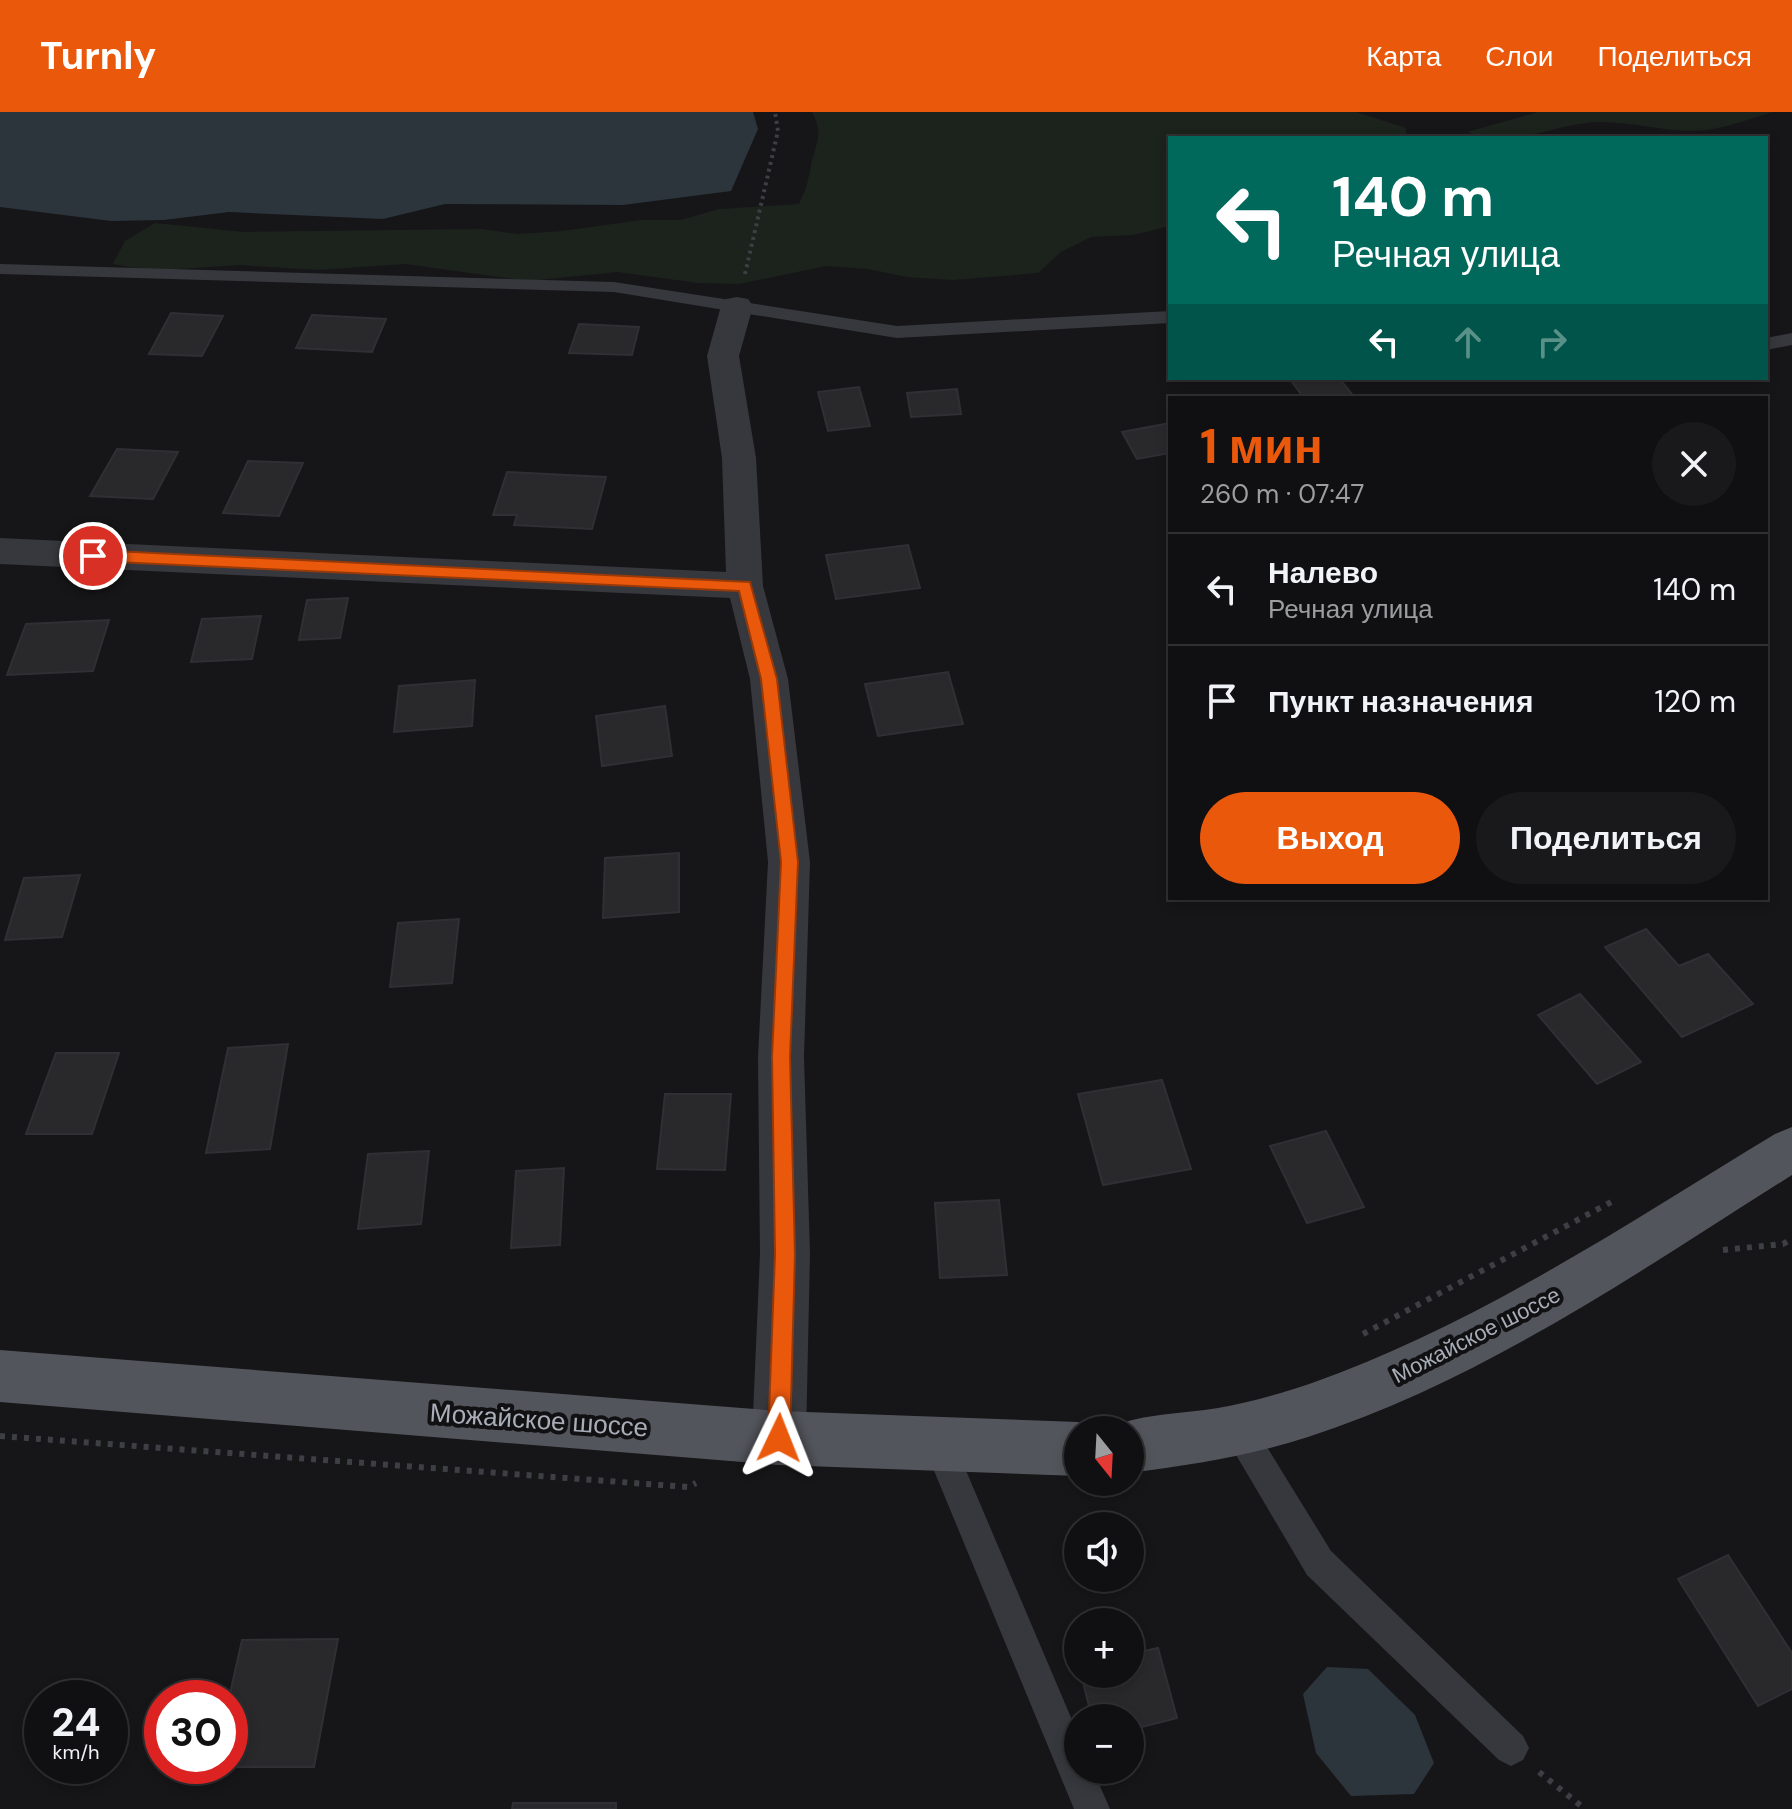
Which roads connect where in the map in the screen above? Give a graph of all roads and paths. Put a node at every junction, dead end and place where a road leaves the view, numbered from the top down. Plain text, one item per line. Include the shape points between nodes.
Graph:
1 (775, 112) edge
2 (0, 269) edge
3 (737, 306) junction
4 (1168, 317) edge
5 (1792, 339) edge
6 (1768, 344) edge
7 (0, 551) edge
8 (745, 586) junction
9 (1792, 1149) edge
10 (1619, 1198) dead end
11 (1351, 1340) dead end
12 (0, 1376) edge
13 (1240, 1432) junction
14 (0, 1436) edge
15 (779, 1438) junction
16 (939, 1444) junction
17 (1144, 1444) edge
18 (1064, 1448) edge
19 (701, 1480) dead end
20 (1511, 1748) joint
21 (1092, 1809) edge
22 (1585, 1809) edge

1 - 3 path via 778,131
2 - 3 lane via 614,287
3 - 4 lane via 897,332
3 - 8 street via 723,356 739,458
5 - 6 lane
7 - 8 street
8 - 15 street via 769,679 789,862 781,1057 785,1254
9 - 13 main road, Можайское шоссе via 1567,1288 1461,1344 1361,1392
10 - 11 path
12 - 15 main road, Можайское шоссе
13 - 17 main road, Можайское шоссе
13 - 20 lane via 1319,1563
14 - 19 path via 688,1487
15 - 16 main road, Можайское шоссе
16 - 18 main road, Можайское шоссе
16 - 21 lane
20 - 22 path

